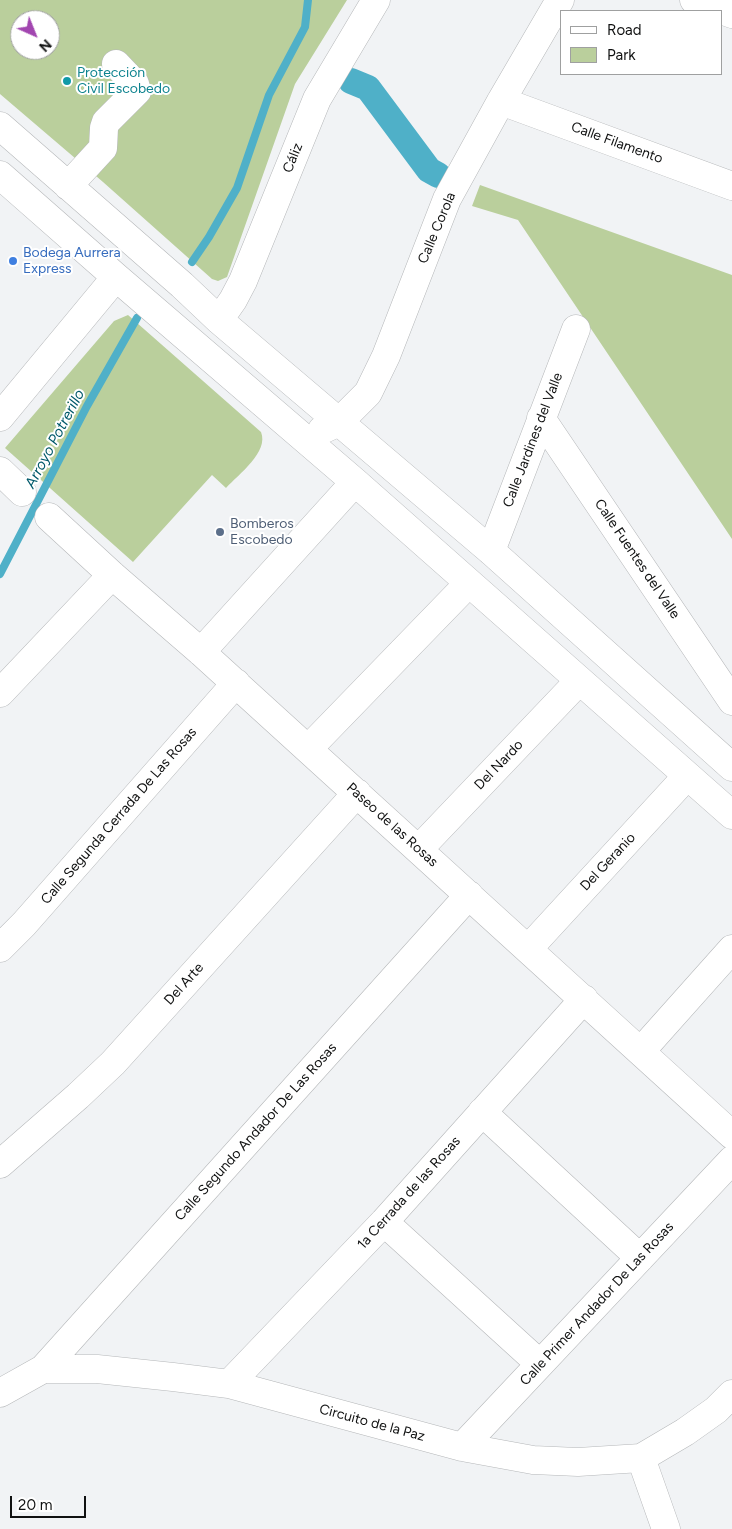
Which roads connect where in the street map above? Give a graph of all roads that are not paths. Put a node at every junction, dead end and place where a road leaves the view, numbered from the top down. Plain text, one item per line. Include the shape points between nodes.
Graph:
1 (376, 0) edge
2 (560, 0) edge
3 (694, 0) edge
4 (721, 10) edge
5 (116, 64) dead end
6 (501, 101) junction
7 (0, 126) edge
8 (0, 174) edge
9 (62, 180) junction
10 (732, 186) edge
11 (31, 202) junction
12 (116, 277) junction
13 (219, 320) junction
14 (576, 329) dead end
15 (0, 417) edge
16 (541, 418) junction
17 (339, 422) junction
18 (304, 438) junction
19 (0, 471) edge
20 (355, 482) junction
21 (22, 492) dead end
22 (49, 517) dead end
23 (490, 551) junction
24 (112, 575) junction
25 (468, 584) junction
26 (201, 652) junction
27 (579, 681) junction
28 (236, 683) junction
29 (0, 693) edge
30 (732, 700) edge
31 (308, 749) junction
32 (732, 767) edge
33 (687, 776) junction
34 (357, 793) junction
35 (732, 816) edge
36 (419, 849) junction
37 (469, 895) junction
38 (0, 948) edge
39 (528, 949) junction
40 (732, 949) edge
41 (584, 999) junction
42 (641, 1051) junction
43 (482, 1112) junction
44 (732, 1135) edge
45 (732, 1160) edge
46 (0, 1164) edge
47 (384, 1222) junction
48 (640, 1258) junction
49 (540, 1364) junction
50 (43, 1369) junction
51 (230, 1384) junction
52 (0, 1393) edge
53 (732, 1394) edge
54 (462, 1447) junction
55 (641, 1458) junction
56 (666, 1529) edge

1 - 13 street, Cáliz via 317,99 244,281
2 - 6 street, Calle Corola
3 - 4 street
5 - 9 street via 135,84 136,91 106,122 103,148
6 - 10 street, Calle Filamento
6 - 17 street, Calle Corola via 447,200 386,356 368,393
7 - 9 street
8 - 11 street
9 - 11 street
9 - 13 street
11 - 12 street
12 - 15 street
12 - 18 street
13 - 17 street
14 - 16 street, Calle Jardines del Valle
16 - 23 street, Calle Jardines del Valle
16 - 30 street, Calle Fuentes del Valle
17 - 18 street, Calle Corola
17 - 23 street
18 - 20 street
19 - 21 street
20 - 25 street
20 - 26 street
22 - 24 street, Paseo de las Rosas
23 - 32 street
24 - 26 street, Paseo de las Rosas
24 - 29 street
25 - 27 street
25 - 31 street
26 - 28 street, Paseo de las Rosas
27 - 33 street
27 - 36 street, Del Nardo
28 - 31 street, Paseo de las Rosas
28 - 38 street, Calle Segunda Cerrada De Las Rosas
31 - 34 street, Paseo de las Rosas
33 - 35 street
33 - 39 street, Del Geranio
34 - 36 street, Paseo de las Rosas
34 - 46 street, Del Arte via 113,1063
36 - 37 street, Paseo de las Rosas
37 - 39 street, Paseo de las Rosas
37 - 50 street, Calle Segundo Andador De Las Rosas
39 - 41 street, Paseo de las Rosas
40 - 42 street
41 - 42 street, Paseo de las Rosas
41 - 43 street, 1a Cerrada de las Rosas
42 - 44 street, Paseo de las Rosas
43 - 47 street, 1a Cerrada de las Rosas
43 - 48 street
45 - 48 street, Calle Primer Andador De Las Rosas
47 - 49 street
47 - 51 street, 1a Cerrada de las Rosas
48 - 49 street, Calle Primer Andador De Las Rosas
49 - 54 street, Calle Primer Andador De Las Rosas
50 - 51 street, Circuito de la Paz via 97,1369
50 - 52 street, Circuito de la Paz
51 - 54 street, Circuito de la Paz
53 - 55 street, Circuito de la Paz via 685,1432
54 - 55 street, Circuito de la Paz via 533,1460 578,1462
55 - 56 street

